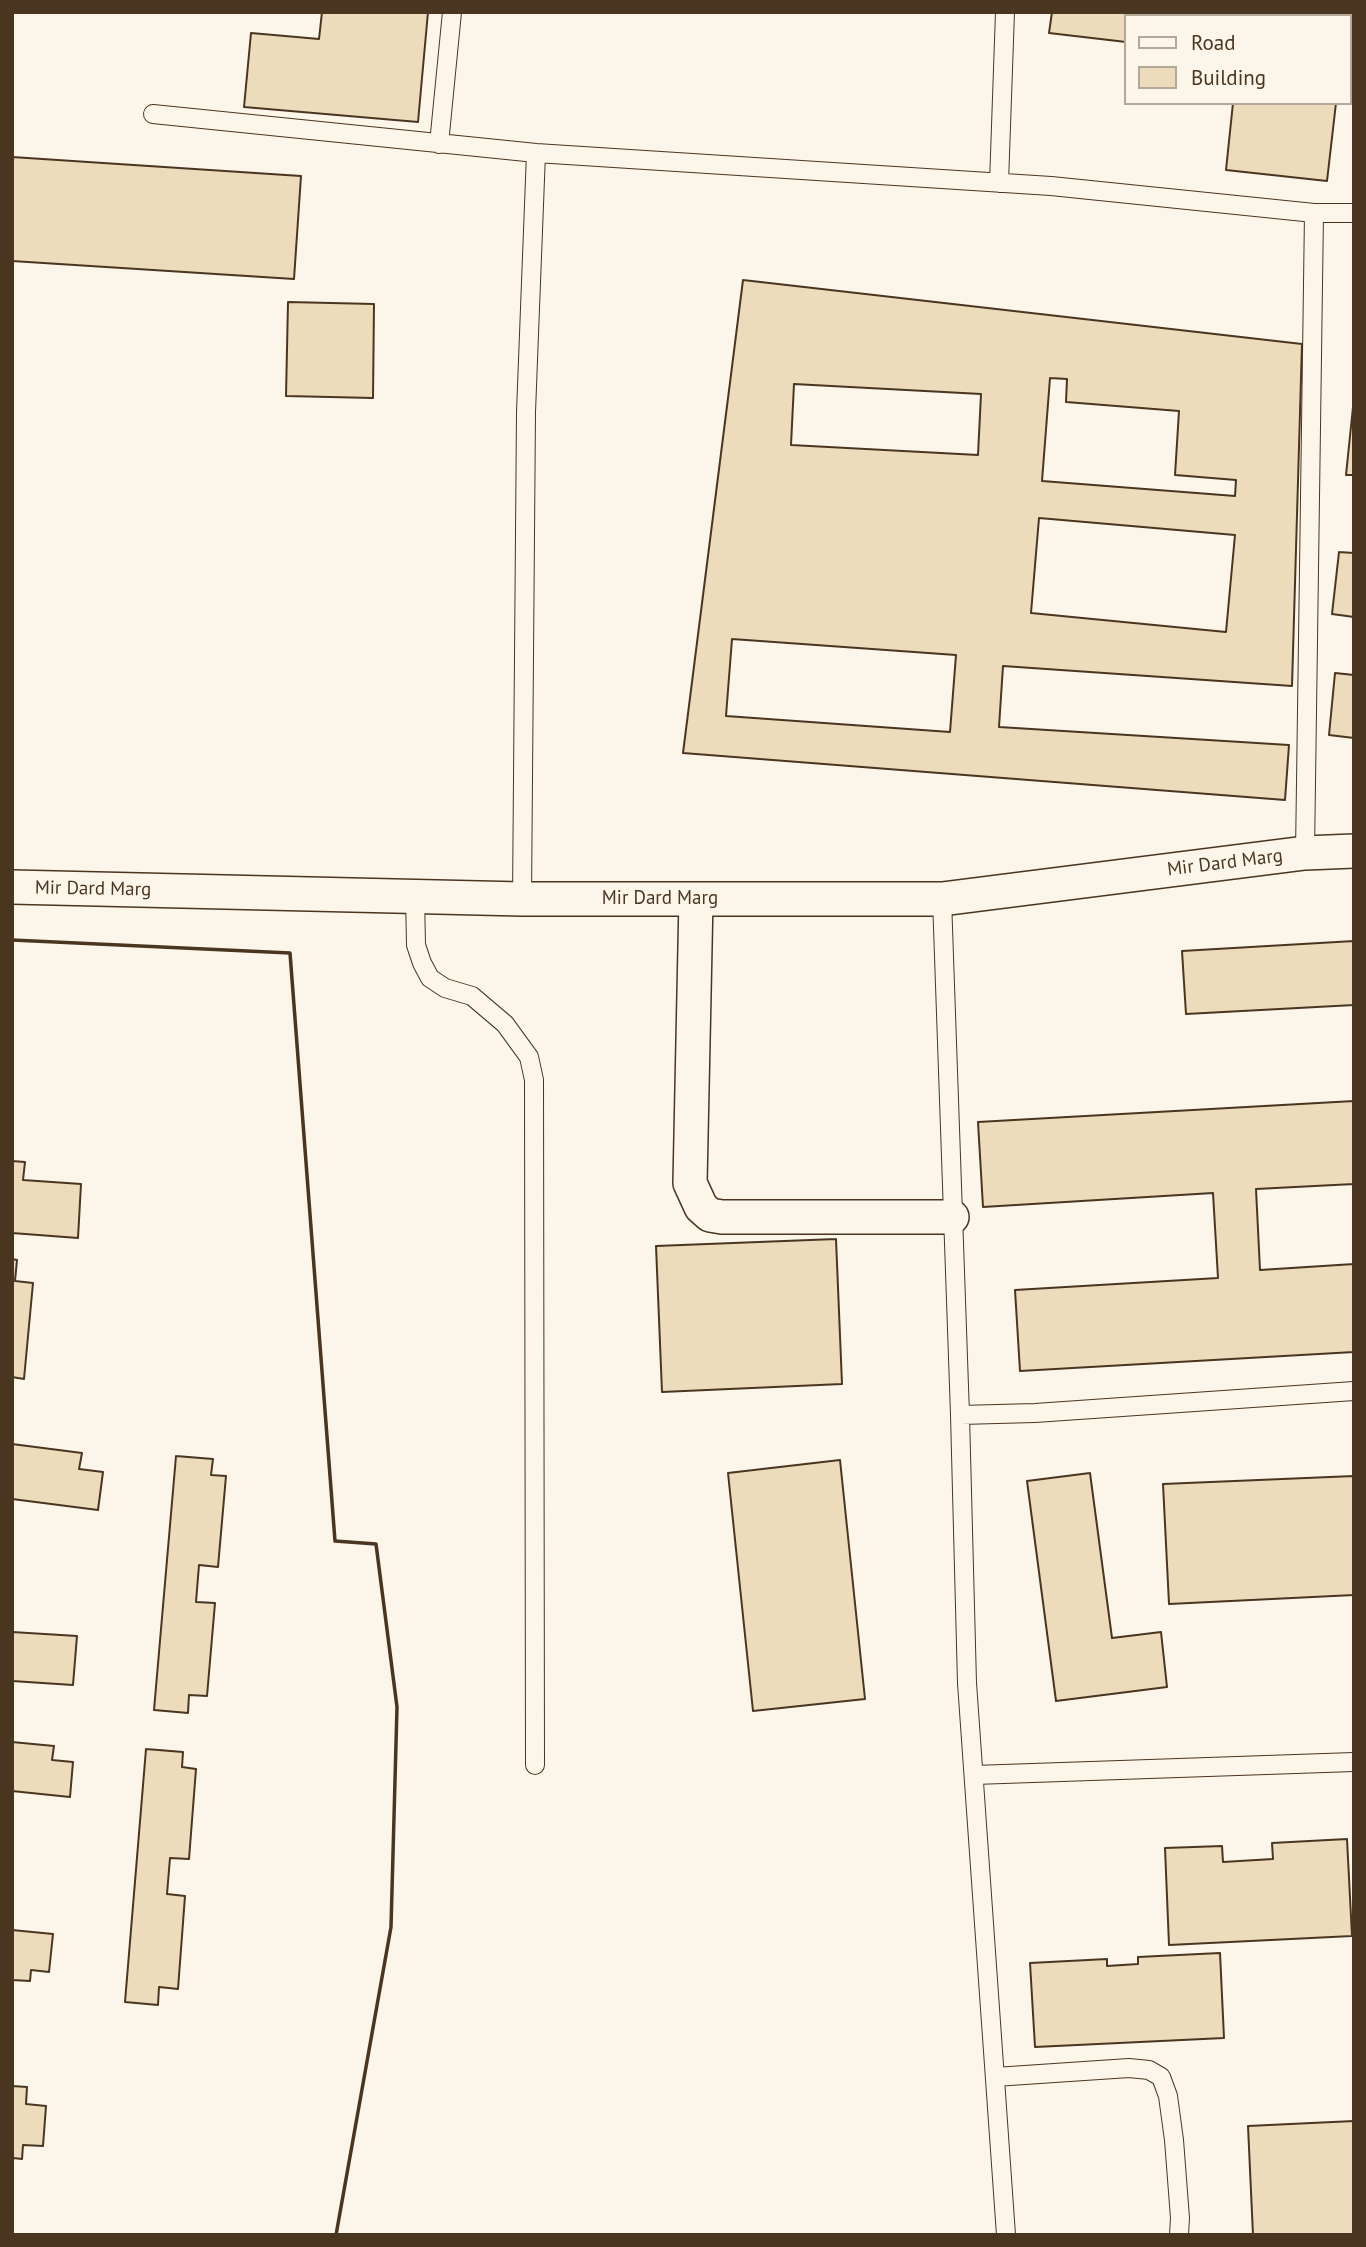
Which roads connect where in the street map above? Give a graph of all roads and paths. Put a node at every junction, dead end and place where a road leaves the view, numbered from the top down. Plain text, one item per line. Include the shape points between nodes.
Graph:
1 (452, 12) edge
2 (1005, 12) edge
3 (153, 114) dead end
4 (439, 144) junction
5 (536, 153) junction
6 (999, 183) junction
7 (1314, 213) junction
8 (1354, 213) edge
9 (1354, 851) edge
10 (1305, 853) junction
11 (12, 887) edge
12 (415, 896) junction
13 (522, 899) junction
14 (696, 899) junction
15 (942, 899) junction
16 (952, 1217) junction
17 (1354, 1391) edge
18 (960, 1415) junction
19 (1354, 1762) edge
20 (535, 1765) dead end
21 (974, 1775) junction
22 (995, 2077) junction
23 (1006, 2235) edge
24 (1179, 2235) edge

1 - 4 lane
2 - 6 lane
3 - 4 lane
4 - 5 lane
5 - 6 lane
5 - 13 lane via 526,412
6 - 7 lane
7 - 8 lane
7 - 10 lane
9 - 10 street, Mir Dard Marg
10 - 15 street, Mir Dard Marg
11 - 12 street, Mir Dard Marg
12 - 13 street, Mir Dard Marg
12 - 20 lane via 416,946 430,978 472,996 505,1024 528,1057 534,1080
13 - 14 street, Mir Dard Marg
14 - 15 street, Mir Dard Marg
14 - 16 street via 690,1182 701,1207 722,1217
15 - 16 lane
16 - 18 lane
17 - 18 lane
18 - 21 lane
19 - 21 lane
21 - 22 lane
22 - 23 lane
22 - 24 lane via 1129,2068 1161,2077 1174,2140

